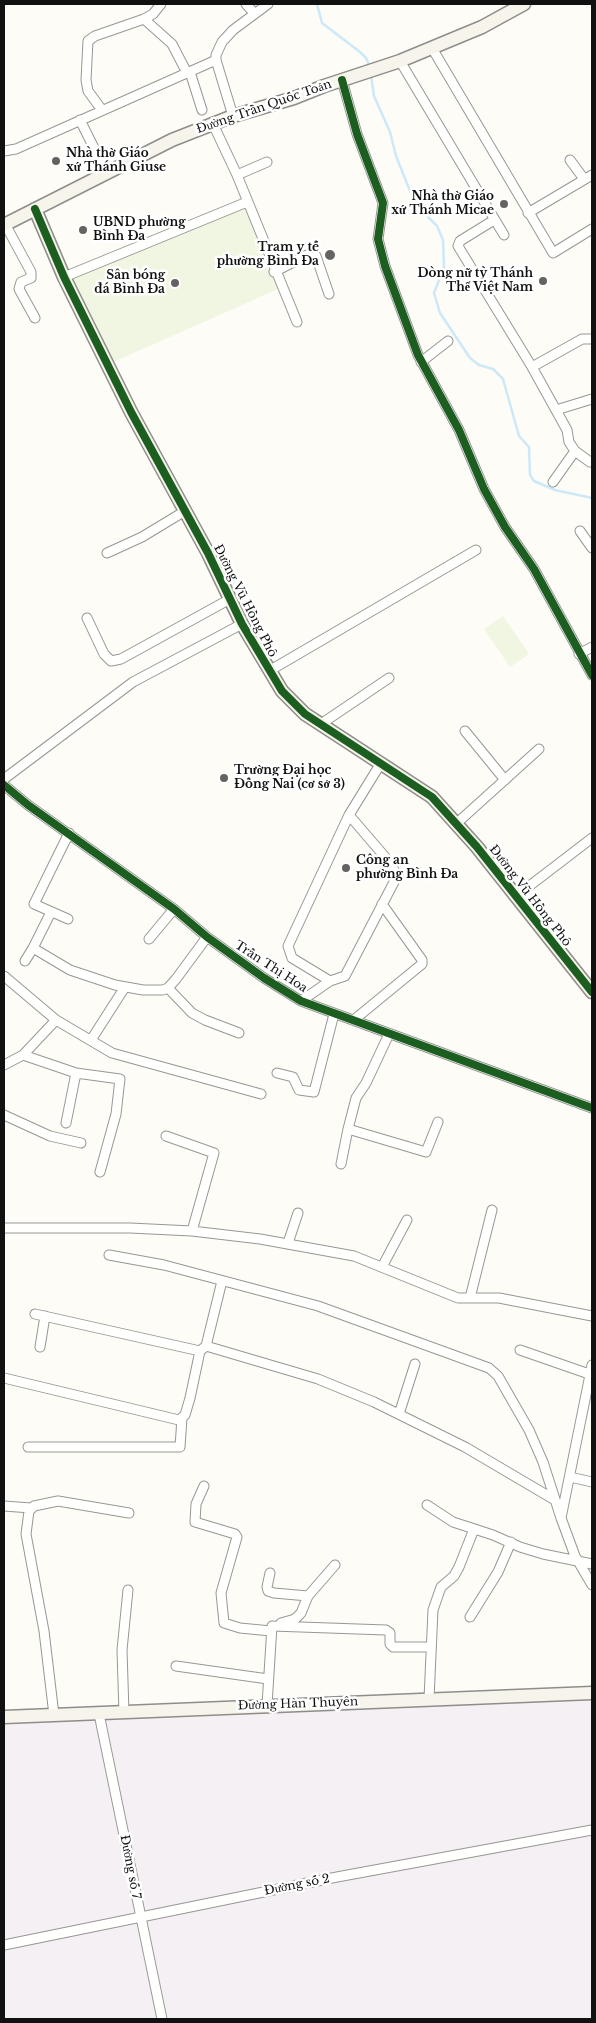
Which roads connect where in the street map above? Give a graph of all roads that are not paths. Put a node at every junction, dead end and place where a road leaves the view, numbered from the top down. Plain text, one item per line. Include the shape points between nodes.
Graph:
1 (161, 4) edge
2 (246, 4) edge
3 (268, 4) edge
4 (524, 4) edge
5 (254, 14) junction
6 (144, 19) junction
7 (432, 48) junction
8 (216, 60) junction
9 (400, 61) junction
10 (188, 73) junction
11 (342, 80) junction
12 (102, 110) junction
13 (202, 110) dead end
14 (233, 116) junction
15 (80, 120) junction
16 (213, 124) junction
17 (4, 151) edge
18 (570, 160) dead end
19 (267, 162) dead end
20 (107, 174) junction
21 (237, 175) junction
22 (588, 177) edge
23 (247, 202) junction
24 (35, 209) junction
25 (528, 213) junction
26 (494, 220) junction
27 (5, 225) edge
28 (592, 229) edge
29 (504, 235) dead end
30 (274, 272) junction
31 (64, 277) junction
32 (329, 294) dead end
33 (35, 318) dead end
34 (297, 322) dead end
35 (592, 339) edge
36 (448, 341) dead end
37 (421, 362) junction
38 (532, 367) junction
39 (592, 399) edge
40 (556, 410) junction
41 (575, 451) junction
42 (592, 461) edge
43 (553, 482) dead end
44 (185, 511) junction
45 (580, 531) dead end
46 (592, 548) edge
47 (476, 550) dead end
48 (107, 553) dead end
49 (230, 599) junction
50 (87, 618) dead end
51 (242, 624) junction
52 (592, 648) edge
53 (579, 654) junction
54 (269, 671) junction
55 (592, 675) edge
56 (389, 678) dead end
57 (321, 724) junction
58 (465, 731) dead end
59 (539, 749) dead end
60 (381, 763) junction
61 (4, 779) edge
62 (505, 780) junction
63 (4, 785) edge
64 (349, 815) junction
65 (456, 823) junction
66 (69, 832) junction
67 (592, 838) edge
68 (515, 897) junction
69 (382, 904) junction
70 (174, 909) junction
71 (51, 912) junction
72 (68, 919) dead end
73 (207, 937) junction
74 (149, 939) dead end
75 (33, 948) junction
76 (25, 961) dead end
77 (4, 976) edge
78 (330, 981) junction
79 (125, 987) junction
80 (168, 988) junction
81 (592, 992) edge
82 (301, 1001) junction
83 (334, 1014) junction
84 (355, 1019) junction
85 (56, 1020) junction
86 (239, 1033) dead end
87 (389, 1034) junction
88 (91, 1040) junction
89 (23, 1055) junction
90 (4, 1065) edge
91 (76, 1073) junction
92 (277, 1073) dead end
93 (261, 1094) dead end
94 (592, 1108) edge
95 (4, 1114) edge
96 (438, 1122) dead end
97 (66, 1123) dead end
98 (348, 1129) junction
99 (166, 1136) dead end
100 (81, 1143) dead end
101 (341, 1164) dead end
102 (100, 1172) dead end
103 (492, 1210) dead end
104 (298, 1213) dead end
105 (406, 1220) dead end
106 (4, 1228) edge
107 (192, 1231) junction
108 (288, 1243) junction
109 (109, 1255) dead end
110 (382, 1267) junction
111 (222, 1281) junction
112 (470, 1298) junction
113 (35, 1314) dead end
114 (45, 1316) junction
115 (592, 1316) edge
116 (40, 1347) dead end
117 (203, 1348) junction
118 (520, 1350) dead end
119 (415, 1364) dead end
120 (591, 1372) edge
121 (4, 1378) edge
122 (399, 1414) junction
123 (182, 1418) junction
124 (28, 1447) dead end
125 (570, 1477) junction
126 (592, 1482) edge
127 (204, 1486) dead end
128 (555, 1500) junction
129 (427, 1505) dead end
130 (4, 1506) edge
131 (31, 1508) junction
132 (129, 1513) dead end
133 (561, 1518) junction
134 (474, 1529) junction
135 (511, 1542) junction
136 (578, 1560) junction
137 (592, 1564) edge
138 (335, 1566) dead end
139 (270, 1573) dead end
140 (592, 1585) edge
141 (128, 1590) dead end
142 (308, 1596) junction
143 (470, 1617) dead end
144 (272, 1628) junction
145 (431, 1647) junction
146 (176, 1666) dead end
147 (268, 1679) junction
148 (592, 1693) edge
149 (428, 1699) junction
150 (267, 1705) junction
151 (124, 1713) junction
152 (99, 1714) junction
153 (54, 1715) junction
154 (4, 1717) edge
155 (592, 1830) edge
156 (140, 1916) junction
157 (4, 1945) edge
158 (162, 2019) edge

1 - 6 street
2 - 5 street
3 - 5 street
4 - 7 street, Đường Trần Quốc Toản via 482,27
5 - 8 street via 222,42
6 - 10 street via 172,44
6 - 12 street via 88,41 87,88
7 - 9 street, Đường Trần Quốc Toản
7 - 25 street
8 - 10 street
8 - 14 street
9 - 11 street, Đường Trần Quốc Toản
9 - 26 street
10 - 12 street
10 - 13 street
11 - 14 street, Đường Trần Quốc Toản
11 - 37 street via 382,204 378,239 385,266
12 - 15 street
14 - 16 street, Đường Trần Quốc Toản
15 - 17 street via 16,150
15 - 20 street
16 - 20 street, Đường Trần Quốc Toản via 172,140
16 - 21 street
18 - 22 street
19 - 21 street
20 - 24 street, Đường Trần Quốc Toản
21 - 23 street
22 - 25 street
23 - 30 street
23 - 31 street
24 - 27 street, Đường Trần Quốc Toản
24 - 31 street, Đường Vũ Hồng Phô
25 - 28 street via 553,253
26 - 29 street
26 - 38 street via 460,241 458,246
27 - 33 street via 31,272 31,278 21,282 19,289
30 - 32 street via 307,255 316,256
30 - 34 street
31 - 44 street, Đường Vũ Hồng Phô
35 - 38 street via 582,339
36 - 37 street
37 - 53 street via 460,430 484,489 534,569
38 - 40 street
39 - 40 street
40 - 41 street
41 - 42 street
41 - 43 street
44 - 48 street
44 - 49 street, Đường Vũ Hồng Phô
45 - 46 street
47 - 54 street
49 - 50 street via 111,661 104,654
49 - 51 street, Đường Vũ Hồng Phô
51 - 54 street, Đường Vũ Hồng Phô
51 - 61 street via 133,682
52 - 53 street
53 - 55 street
54 - 57 street, Đường Vũ Hồng Phô via 292,703
56 - 57 street
57 - 60 street, Đường Vũ Hồng Phô
58 - 62 street
59 - 62 street
60 - 64 street
60 - 65 street, Đường Vũ Hồng Phô via 432,797
62 - 65 street
63 - 66 street, Trần Thị Hoa via 28,806
64 - 69 street via 392,865 395,873 394,882
64 - 78 street via 288,946 292,958
65 - 68 street, Đường Vũ Hồng Phô
66 - 70 street, Trần Thị Hoa
66 - 71 street via 34,904
67 - 68 street
68 - 81 street, Đường Vũ Hồng Phô
69 - 78 street via 345,976
69 - 84 street via 422,964
70 - 73 street, Trần Thị Hoa
70 - 74 street
71 - 72 street
71 - 75 street
73 - 80 street
73 - 82 street, Trần Thị Hoa
75 - 76 street
75 - 79 street via 70,970
77 - 85 street
78 - 82 street
79 - 80 street via 155,991
79 - 88 street
80 - 86 street via 204,1020
82 - 83 street, Trần Thị Hoa
83 - 84 street, Trần Thị Hoa
83 - 92 street via 314,1092 299,1090 293,1077
84 - 87 street, Trần Thị Hoa
85 - 88 street
85 - 89 street
87 - 94 street, Trần Thị Hoa
87 - 98 street via 356,1098
88 - 93 street via 112,1052
89 - 90 street
89 - 91 street
91 - 97 street
91 - 102 street via 121,1080 116,1114
95 - 100 street via 50,1136
96 - 98 street via 426,1152
98 - 101 street
99 - 107 street via 214,1153
103 - 112 street
104 - 108 street
105 - 110 street
106 - 107 street
107 - 108 street
108 - 110 street via 354,1256
109 - 111 street via 164,1265
110 - 112 street via 458,1298
111 - 117 street
111 - 128 street via 358,1319 489,1368 498,1376 529,1430
112 - 115 street via 499,1298
113 - 114 street
114 - 116 street
114 - 117 street
117 - 122 street via 318,1379
117 - 123 street
118 - 120 street
119 - 122 street
120 - 125 street
121 - 123 street via 176,1420
122 - 128 street
123 - 124 street via 180,1447
125 - 126 street
125 - 133 street
127 - 144 street via 196,1504 195,1522 237,1537 221,1593 224,1623 240,1628
128 - 133 street
129 - 134 street via 454,1522
130 - 131 street
131 - 132 street via 58,1501
131 - 153 street via 26,1534 44,1630
133 - 136 street
134 - 135 street
134 - 145 street via 459,1567 441,1587 437,1597
135 - 136 street via 543,1554
135 - 143 street via 498,1572
136 - 137 street
136 - 140 street
138 - 142 street
139 - 142 street via 268,1591
141 - 151 street via 122,1650
142 - 144 street via 295,1619
144 - 145 street via 386,1630 390,1633 393,1647
144 - 147 street
145 - 149 street
146 - 147 street
147 - 150 street
148 - 149 street, Đường Hàn Thuyên
149 - 150 street, Đường Hàn Thuyên
150 - 151 street, Đường Hàn Thuyên
151 - 152 street, Đường Hàn Thuyên
152 - 153 street, Đường Hàn Thuyên
152 - 156 street, Đường số 7
153 - 154 street, Đường Hàn Thuyên
155 - 156 street, Đường số 2
156 - 157 street, Đường số 2
156 - 158 street, Đường số 7

